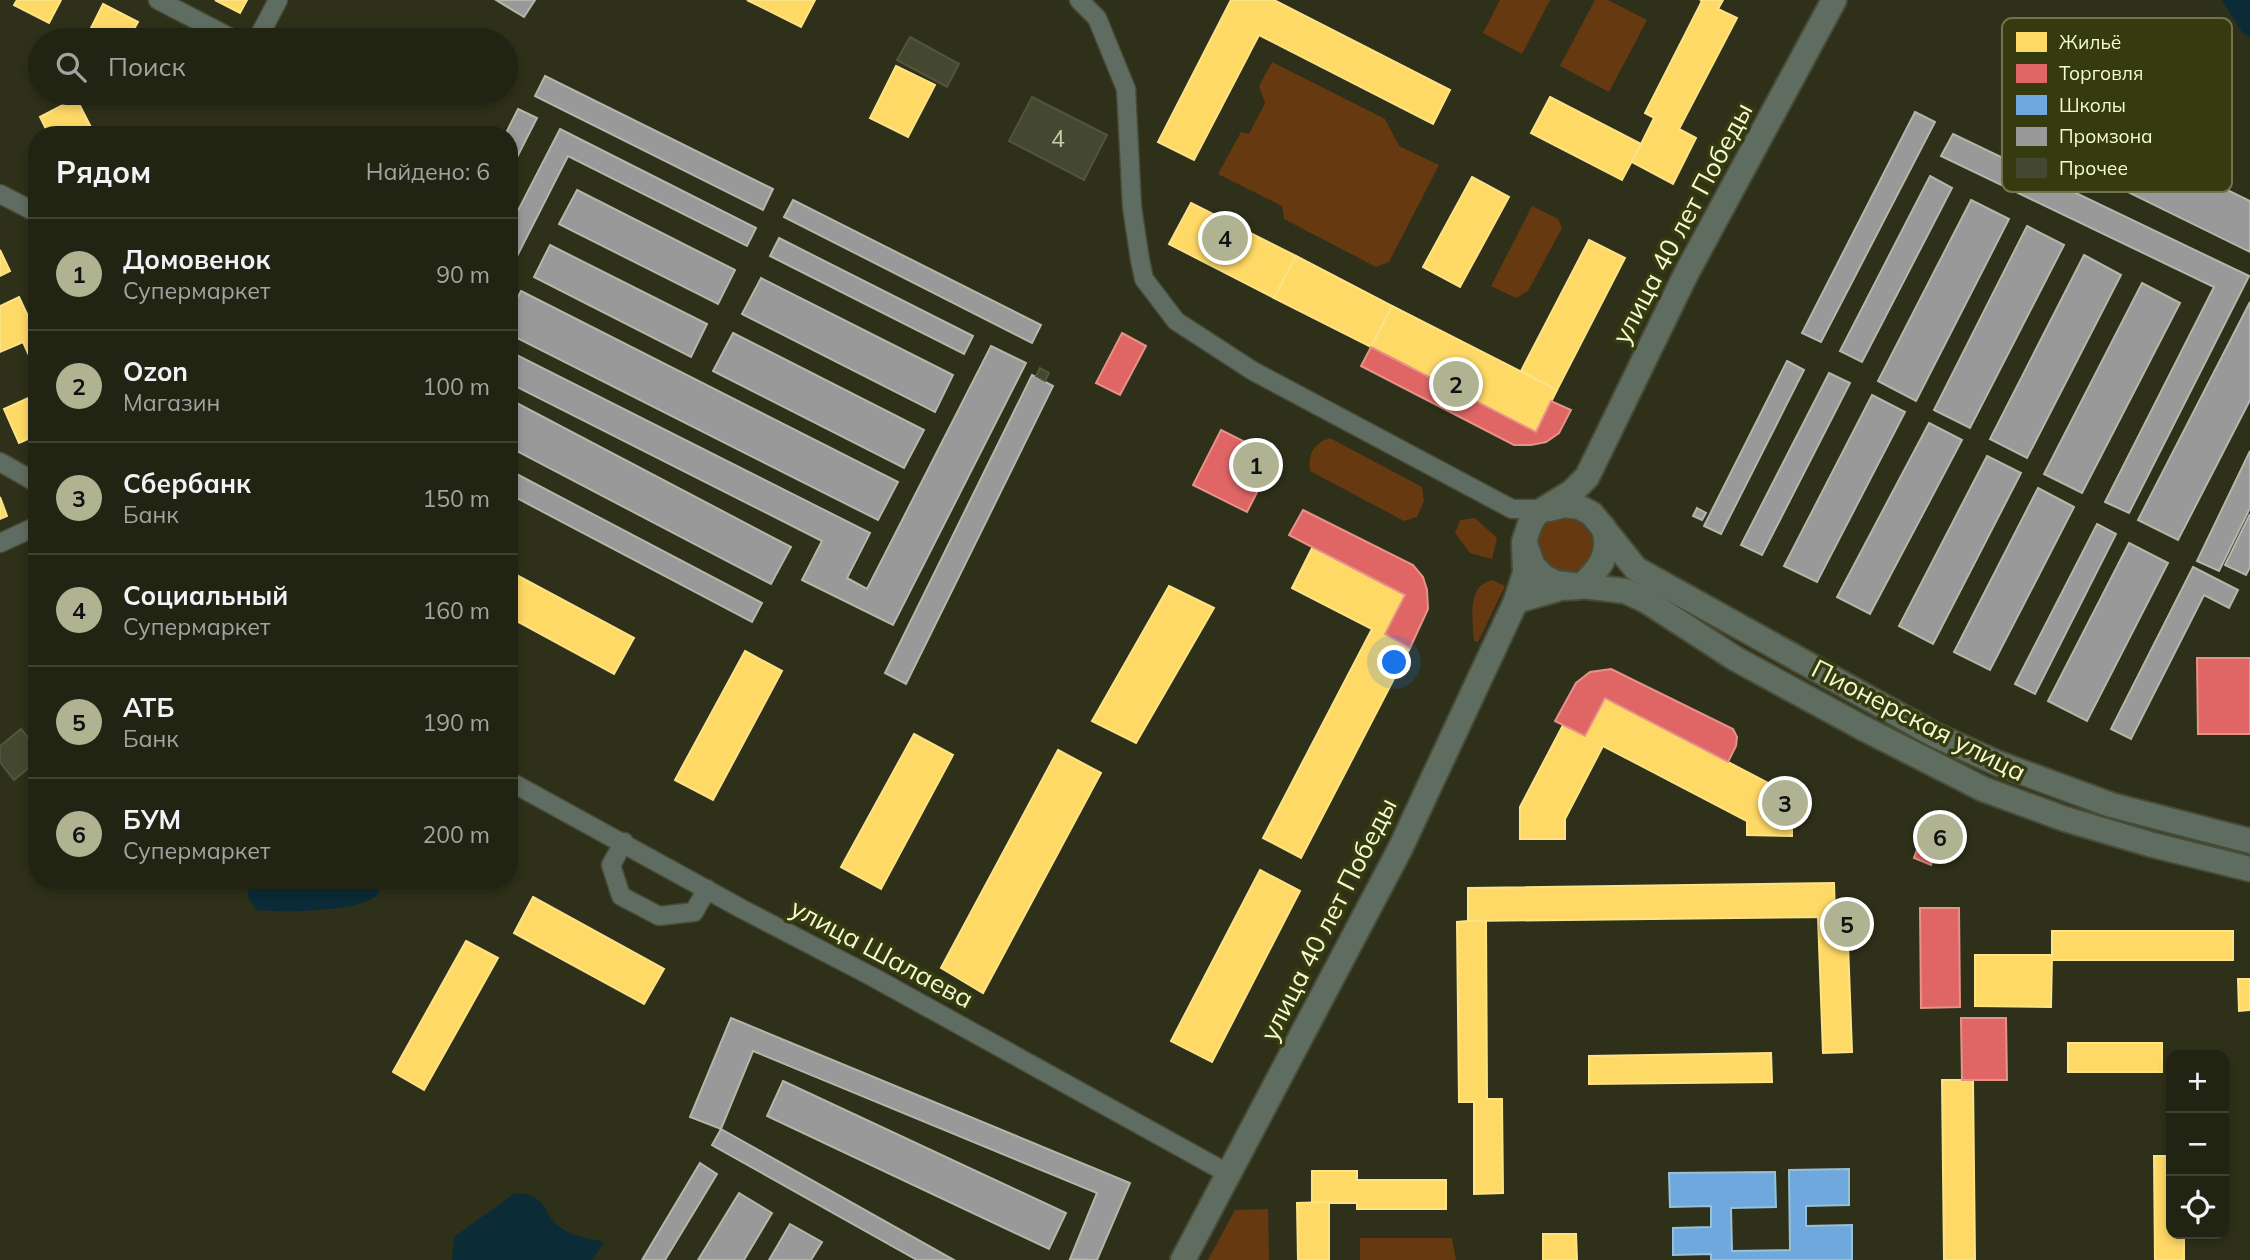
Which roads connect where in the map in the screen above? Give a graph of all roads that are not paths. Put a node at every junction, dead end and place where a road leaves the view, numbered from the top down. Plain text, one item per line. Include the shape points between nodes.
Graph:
1 (158, 0) edge
2 (278, 0) edge
3 (1079, 0) edge
4 (1834, 0) edge
5 (212, 28) edge
6 (263, 28) edge
7 (0, 194) edge
8 (28, 209) edge
9 (0, 462) edge
10 (1587, 477) junction
11 (28, 478) edge
12 (1512, 509) junction
13 (1545, 509) junction
14 (28, 530) edge
15 (1605, 531) junction
16 (0, 542) edge
17 (1524, 542) junction
18 (1580, 587) junction
19 (1517, 601) junction
20 (518, 785) edge
21 (2250, 841) edge
22 (624, 842) junction
23 (2250, 869) edge
24 (708, 889) junction
25 (1229, 1174) junction
26 (1183, 1260) edge

1 - 5 street
2 - 6 street
3 - 12 street via 1097,18 1126,89 1132,207 1144,279 1176,321 1253,370
4 - 10 main road, улица 40 лет Победы via 1686,274
7 - 8 street
9 - 11 street
10 - 13 main road
10 - 15 main road
12 - 13 street
12 - 17 street
13 - 15 main road via 1579,507 1592,514
13 - 17 main road via 1536,514
14 - 16 street
15 - 18 main road via 1603,563
15 - 21 main road, Пионерская улица via 1636,569 1933,734 2111,805
17 - 18 main road via 1533,566 1544,577
17 - 19 main road, улица 40 лет Победы via 1525,573
18 - 19 main road
18 - 23 main road, Пионерская улица via 1625,591 1645,600 1736,659 1983,789 2078,823
19 - 25 main road, улица 40 лет Победы via 1400,849
20 - 22 street, улица Шалаева
22 - 24 street, улица Шалаева
22 - 24 street via 611,866 621,896 659,916 694,912
24 - 25 street, улица Шалаева
25 - 26 main road, улица 40 лет Победы

